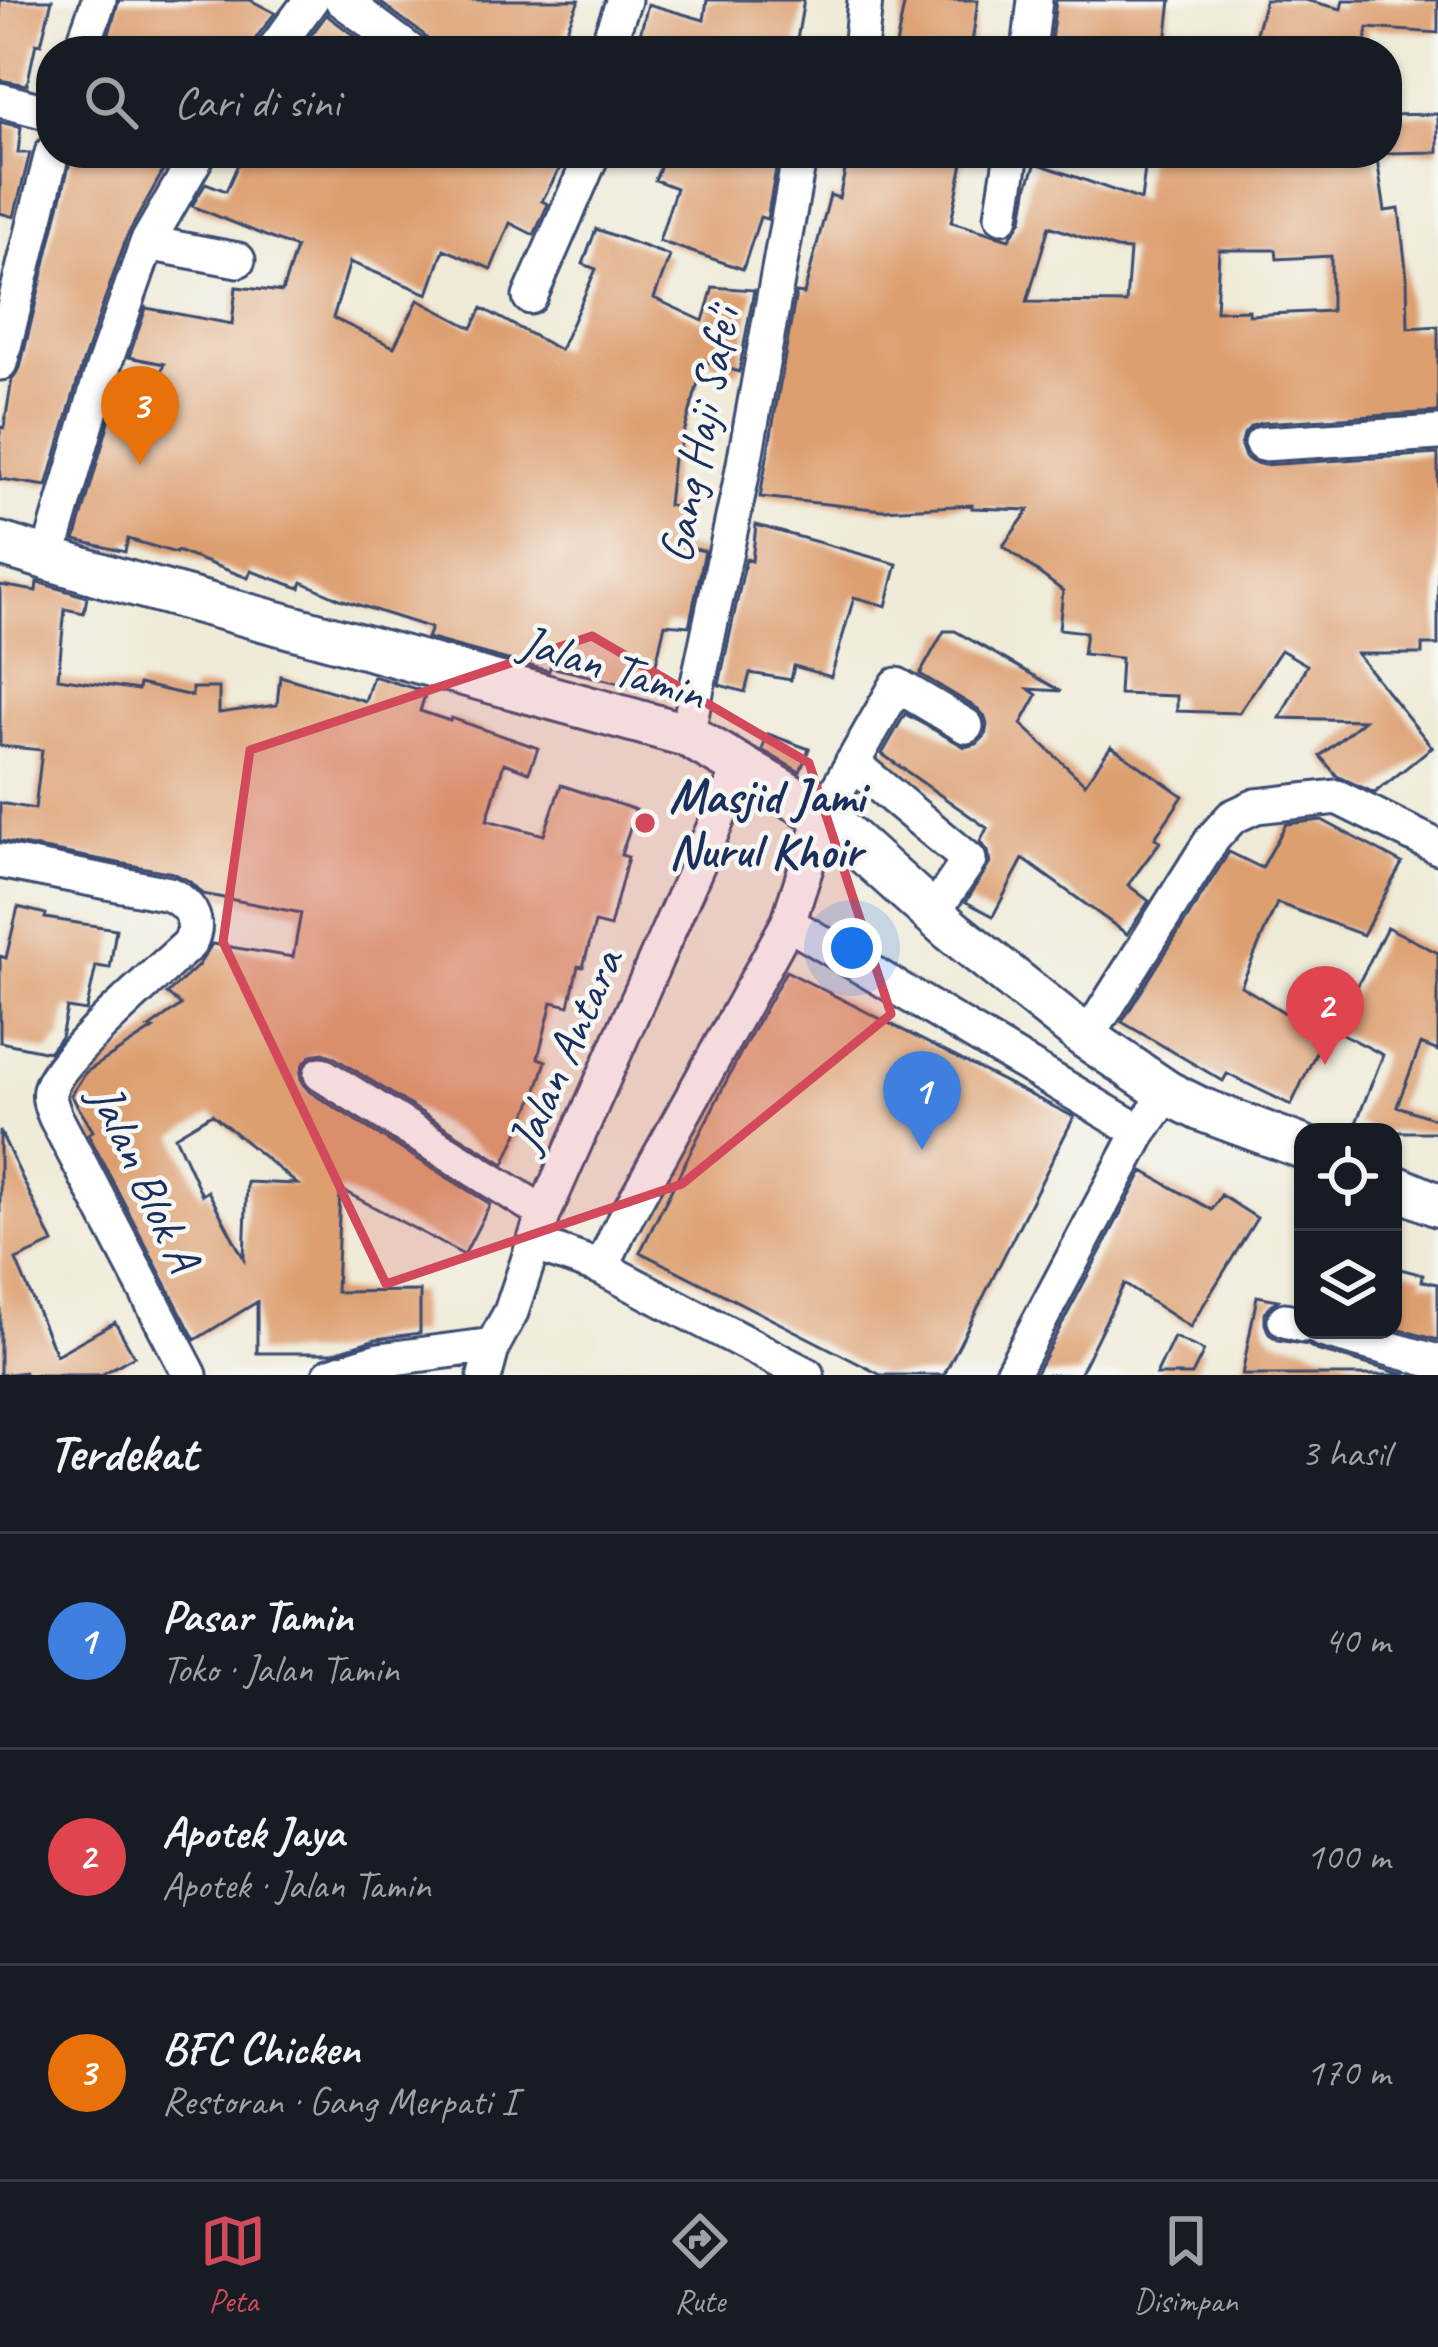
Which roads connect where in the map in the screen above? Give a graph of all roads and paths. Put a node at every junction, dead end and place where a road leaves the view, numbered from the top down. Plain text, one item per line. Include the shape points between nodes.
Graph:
1 (99, 0) edge
2 (311, 0) edge
3 (342, 0) edge
4 (624, 0) edge
5 (865, 0) edge
6 (1034, 0) edge
7 (86, 36) edge
8 (284, 36) edge
9 (390, 36) edge
10 (611, 36) edge
11 (861, 36) edge
12 (1030, 36) edge
13 (0, 100) edge
14 (36, 109) edge
15 (48, 168) edge
16 (191, 168) edge
17 (586, 168) edge
18 (797, 168) edge
19 (1010, 168) edge
20 (1002, 216) dead end
21 (147, 243) junction
22 (238, 260) dead end
23 (530, 297) dead end
24 (0, 363) edge
25 (1438, 433) edge
26 (1262, 444) dead end
27 (0, 544) edge
28 (48, 558) junction
29 (966, 726) dead end
30 (687, 735) junction
31 (852, 763) junction
32 (741, 766) junction
33 (823, 815) junction
34 (1438, 847) edge
35 (0, 861) edge
36 (933, 913) junction
37 (788, 923) junction
38 (1087, 1038) junction
39 (321, 1074) dead end
40 (1168, 1094) junction
41 (1140, 1132) junction
42 (1294, 1144) edge
43 (539, 1228) junction
44 (602, 1268) junction
45 (1355, 1339) edge
46 (489, 1360) edge
47 (1438, 1362) edge
48 (190, 1375) edge
49 (330, 1375) edge
50 (807, 1375) edge
51 (1011, 1375) edge

1 - 7 street
2 - 8 street
3 - 9 street
4 - 10 street
5 - 11 street
6 - 12 street
13 - 14 street
15 - 24 street
16 - 21 street
17 - 23 street
18 - 30 street, Gang Haji Safe'i
19 - 20 street
21 - 22 street
21 - 28 street
25 - 26 street
27 - 28 main road, Jalan Tamin
28 - 30 main road, Jalan Tamin
29 - 31 street via 897,685
30 - 32 main road, Jalan Tamin
31 - 33 street
31 - 36 street via 969,860
32 - 33 main road, Jalan Tamin
32 - 43 street, Jalan Antara
33 - 36 main road, Jalan Tamin
33 - 37 street
34 - 38 street via 1337,797 1256,806 1232,817
35 - 48 street, Jalan Blok A via 169,893 190,911 189,944 85,1042 50,1092 56,1118
36 - 38 main road, Jalan Tamin
37 - 41 street
37 - 44 street
38 - 40 main road, Jalan Tamin
39 - 43 street
40 - 41 street
40 - 42 main road, Jalan Tamin
41 - 51 street
43 - 44 street
43 - 46 street, Jalan Antara
44 - 50 street
45 - 47 street
46 - 49 street via 379,1360

